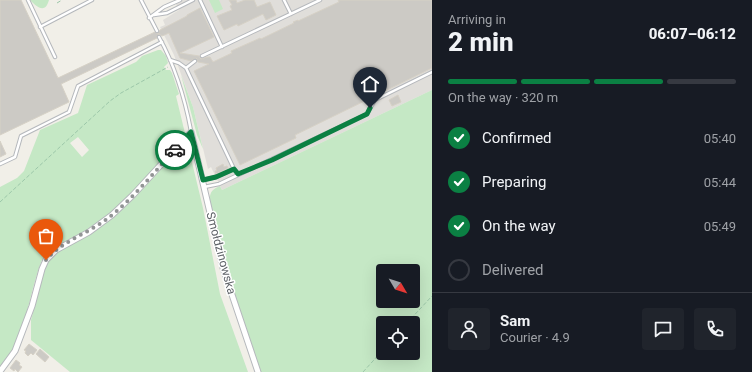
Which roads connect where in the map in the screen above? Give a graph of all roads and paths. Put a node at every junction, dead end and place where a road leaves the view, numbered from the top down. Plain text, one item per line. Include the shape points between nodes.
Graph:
1 (28, 0) edge
2 (62, 0) edge
3 (92, 0) edge
4 (141, 0) edge
5 (180, 0) edge
6 (193, 0) edge
7 (200, 0) edge
8 (284, 0) edge
9 (320, 0) edge
10 (56, 3) dead end
11 (291, 14) junction
12 (154, 15) junction
13 (149, 18) junction
14 (40, 27) junction
15 (156, 31) dead end
16 (159, 37) dead end
17 (162, 42) junction
18 (222, 47) junction
19 (202, 56) dead end
20 (55, 57) dead end
21 (170, 60) junction
22 (195, 61) dead end
23 (172, 65) junction
24 (186, 68) junction
25 (432, 72) edge
26 (191, 132) junction
27 (0, 164) edge
28 (234, 169) junction
29 (238, 174) junction
30 (203, 180) junction
31 (204, 187) junction
32 (0, 202) edge
33 (432, 296) edge
34 (414, 316) edge
35 (376, 358) edge
36 (1, 370) edge
37 (258, 372) edge
38 (363, 372) edge

1 - 14 lane
2 - 10 path
3 - 14 lane
4 - 13 lane
5 - 12 lane
6 - 12 lane via 167,13
7 - 18 lane
8 - 11 lane
9 - 11 lane
11 - 18 lane
12 - 13 lane
13 - 15 lane
14 - 20 lane
16 - 17 lane
17 - 21 lane
17 - 27 lane via 78,86 69,112 21,136 15,158
18 - 19 lane
21 - 23 lane
21 - 24 lane
22 - 24 lane
23 - 26 lane via 185,103
23 - 32 path via 110,101
24 - 28 lane
25 - 29 lane via 375,100 367,114
26 - 30 street, Smołdzinowska
26 - 36 street via 117,211 89,232 56,250 46,260 15,351
28 - 29 lane
28 - 30 lane
29 - 31 lane via 219,184
30 - 31 street, Smołdzinowska
31 - 37 street, Smołdzinowska via 223,268
33 - 34 path
35 - 38 path

